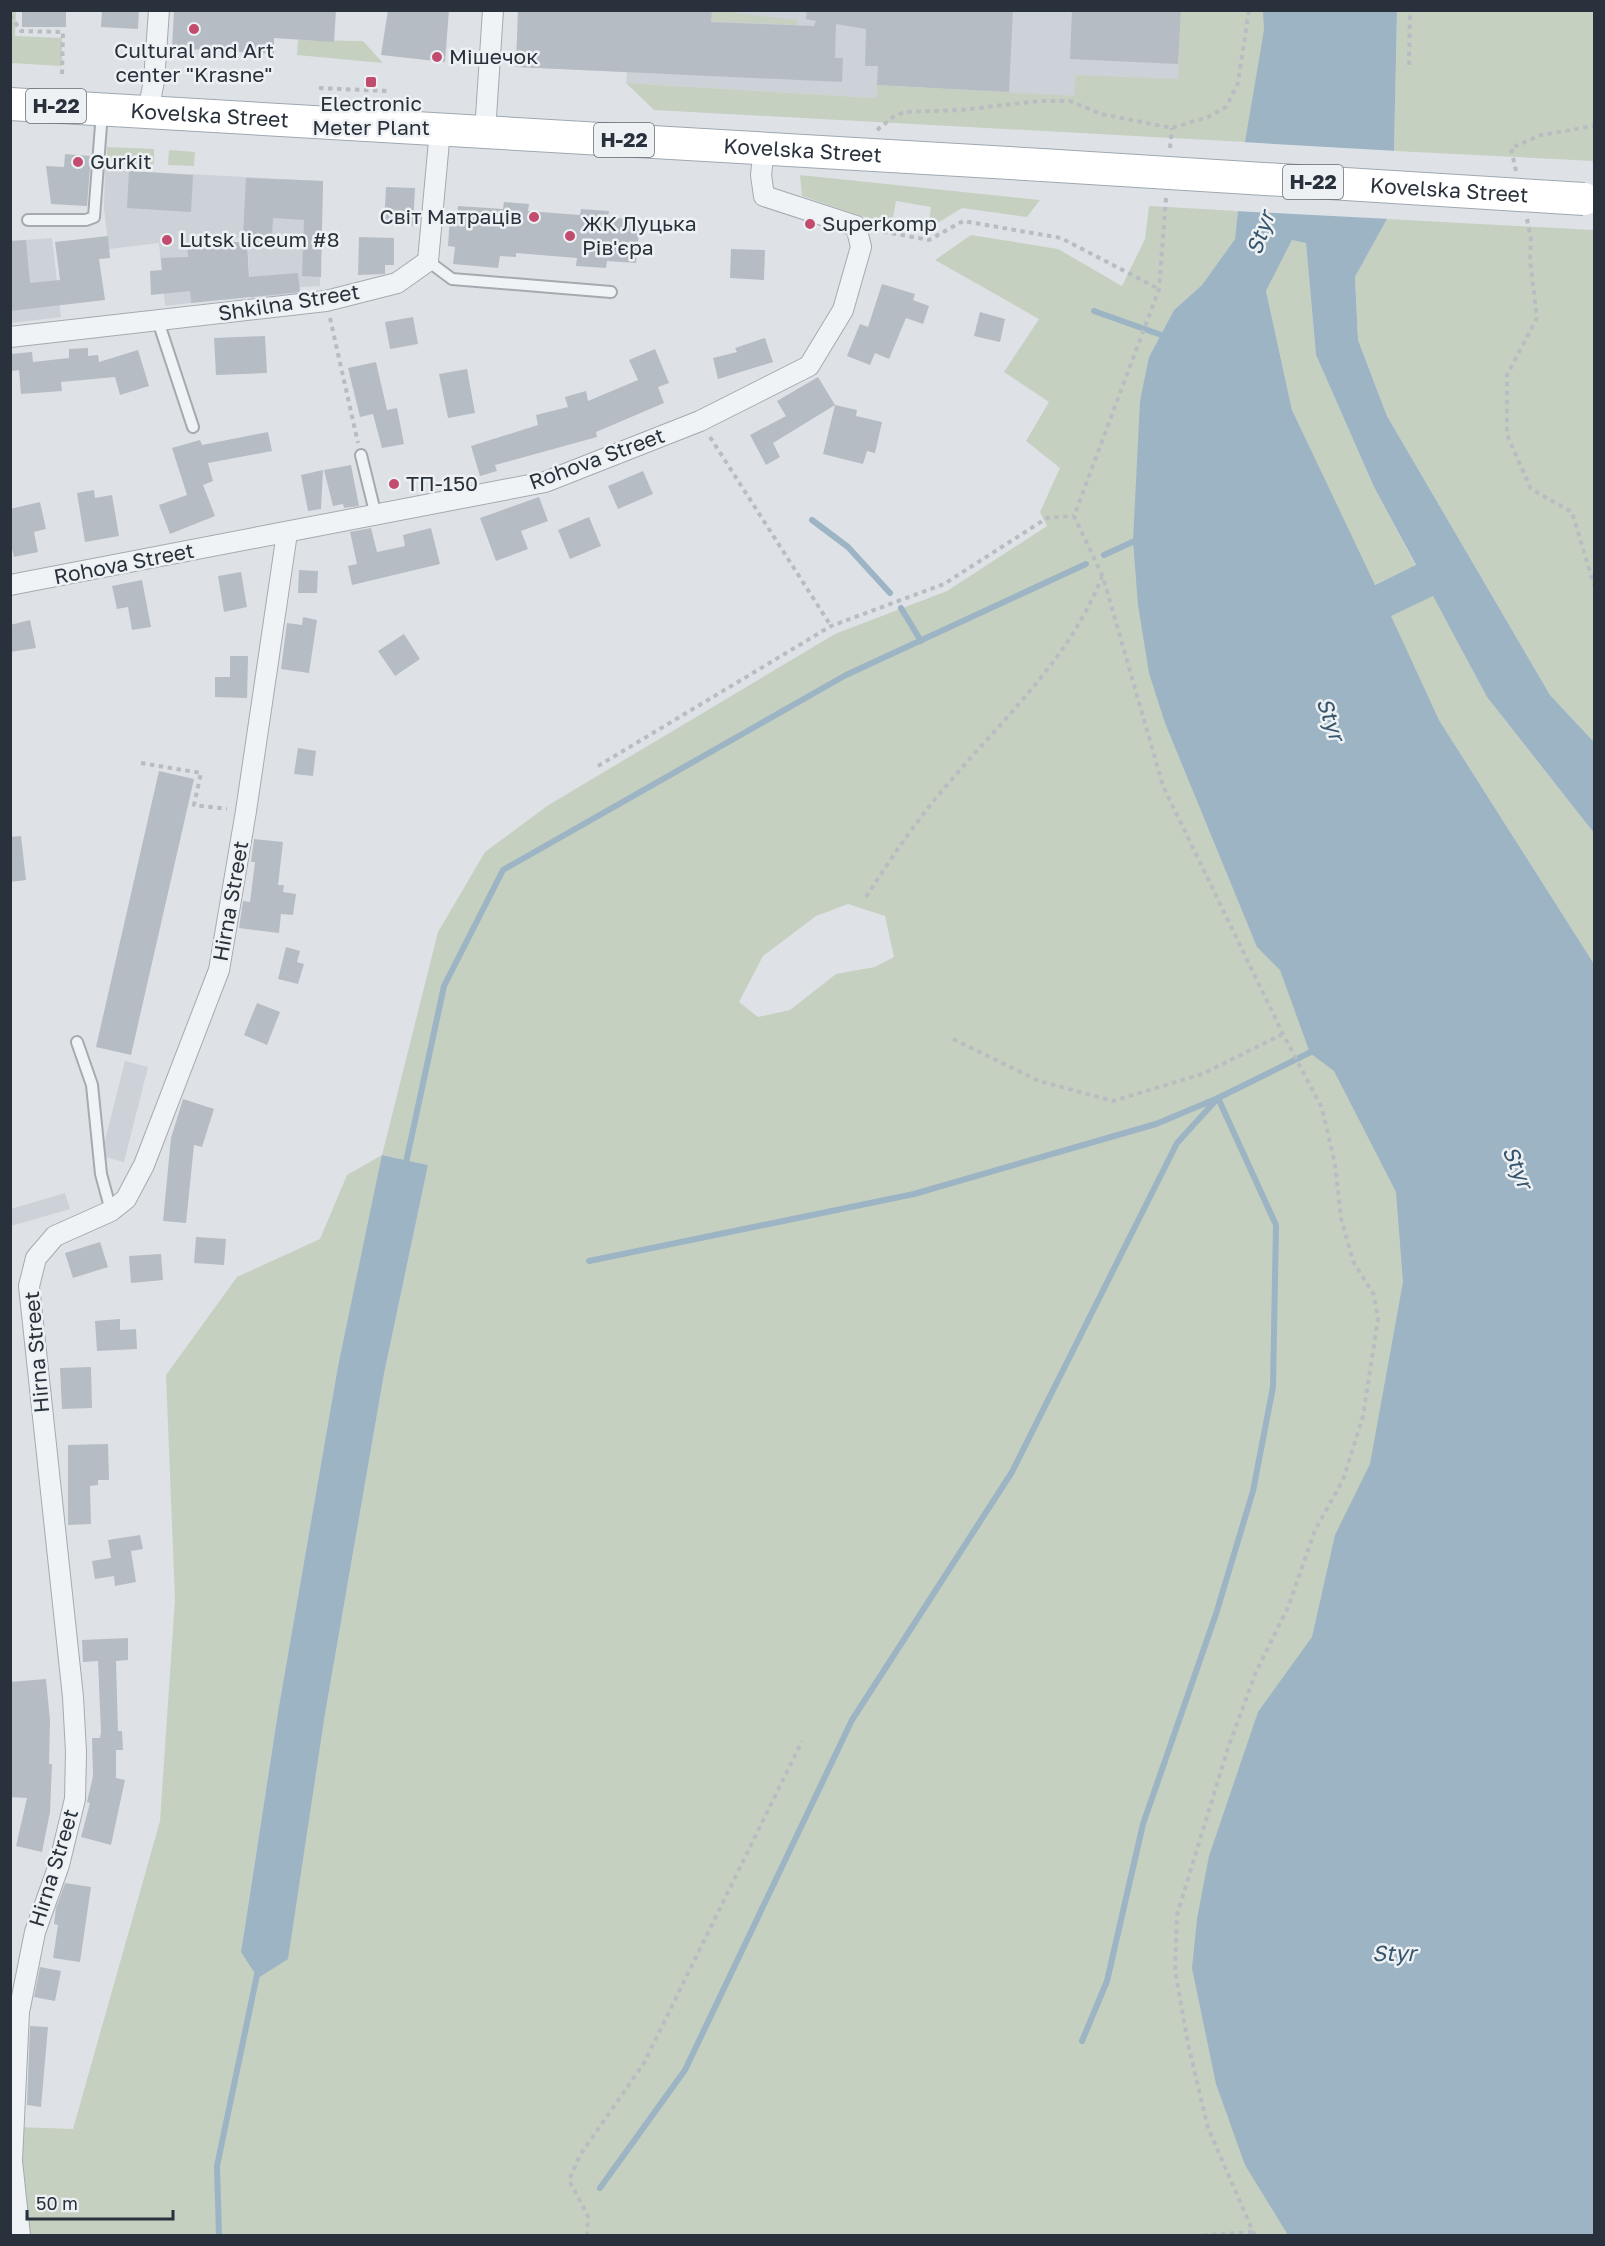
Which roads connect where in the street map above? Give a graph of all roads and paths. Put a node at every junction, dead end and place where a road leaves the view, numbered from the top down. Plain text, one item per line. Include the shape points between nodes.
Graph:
1 (159, 10) edge
2 (494, 10) edge
3 (1249, 10) edge
4 (1410, 10) edge
5 (10, 15) edge
6 (1409, 65) dead end
7 (62, 75) dead end
8 (319, 88) dead end
9 (387, 91) dead end
10 (10, 104) edge
11 (102, 109) junction
12 (148, 111) junction
13 (1594, 126) edge
14 (1172, 128) junction
15 (440, 130) junction
16 (877, 131) dead end
17 (485, 132) junction
18 (764, 148) junction
19 (1170, 151) dead end
20 (1518, 182) dead end
21 (1166, 197) dead end
22 (1589, 199) edge
23 (1526, 216) dead end
24 (28, 220) dead end
25 (856, 226) junction
26 (428, 261) junction
27 (1159, 290) junction
28 (610, 292) dead end
29 (326, 301) junction
30 (159, 321) junction
31 (10, 337) edge
32 (700, 421) junction
33 (193, 427) dead end
34 (361, 455) joint
35 (376, 516) junction
36 (1074, 516) junction
37 (287, 533) junction
38 (1103, 577) junction
39 (10, 585) edge
40 (1594, 585) edge
41 (831, 626) junction
42 (141, 763) dead end
43 (598, 766) dead end
44 (246, 812) junction
45 (867, 897) dead end
46 (1283, 1034) junction
47 (953, 1039) dead end
48 (77, 1042) dead end
49 (111, 1211) junction
50 (802, 1741) dead end
51 (1254, 2234) edge
52 (20, 2235) edge
53 (587, 2235) edge
54 (1194, 2235) edge

1 - 12 street
2 - 17 street
3 - 14 path via 1238,83 1226,107
4 - 6 path
5 - 7 path via 21,31 63,32
8 - 9 path
10 - 11 main road, Kovelska Street / Н-22
11 - 12 main road, Kovelska Street / Н-22
11 - 24 lane via 94,217
12 - 15 main road, Kovelska Street / Н-22
13 - 20 path via 1541,135 1511,148
14 - 16 path via 1101,114 1070,101 1039,101 904,112
14 - 19 path
15 - 17 main road, Kovelska Street / Н-22
15 - 26 street
17 - 18 main road, Kovelska Street / Н-22
18 - 22 main road, Kovelska Street / Н-22, bridge
18 - 25 street via 764,196
21 - 27 path
23 - 40 path via 1532,239 1530,260 1537,318 1507,375 1507,435 1531,489 1572,512
25 - 27 path via 929,240 963,221 1061,238
25 - 32 street, Rohova Street via 861,247 843,310 809,366
26 - 28 lane via 452,279
26 - 29 street, Shkilna Street via 397,283
27 - 36 path
29 - 30 street, Shkilna Street
29 - 34 path
30 - 31 street, Shkilna Street
30 - 33 lane
32 - 35 street, Rohova Street via 545,482
32 - 41 path
34 - 35 lane
35 - 37 street, Rohova Street
36 - 38 path
36 - 41 path via 1047,518 944,584
37 - 39 street, Rohova Street
37 - 44 street, Hirna Street
38 - 45 path via 1088,613 1058,654 1015,711 909,831
38 - 46 path via 1163,786
41 - 43 path
42 - 44 path via 201,773 194,805
44 - 49 street, Hirna Street via 219,970 144,1165 126,1199
46 - 47 path via 1202,1074 1113,1101 1039,1081
46 - 51 path via 1322,1108 1335,1164 1341,1218 1353,1261 1374,1295 1378,1319 1363,1416 1343,1480 1315,1530 1289,1605 1256,1672 1228,1748 1177,1915 1175,1970 1208,2128
48 - 49 lane via 92,1085 101,1174
49 - 52 street, Hirna Street via 55,1236 36,1258 29,1286 76,1752 75,1799 59,1865 35,1932 18,2012 12,2161
50 - 53 path via 644,2063 580,2155 569,2180 588,2216
51 - 54 path

